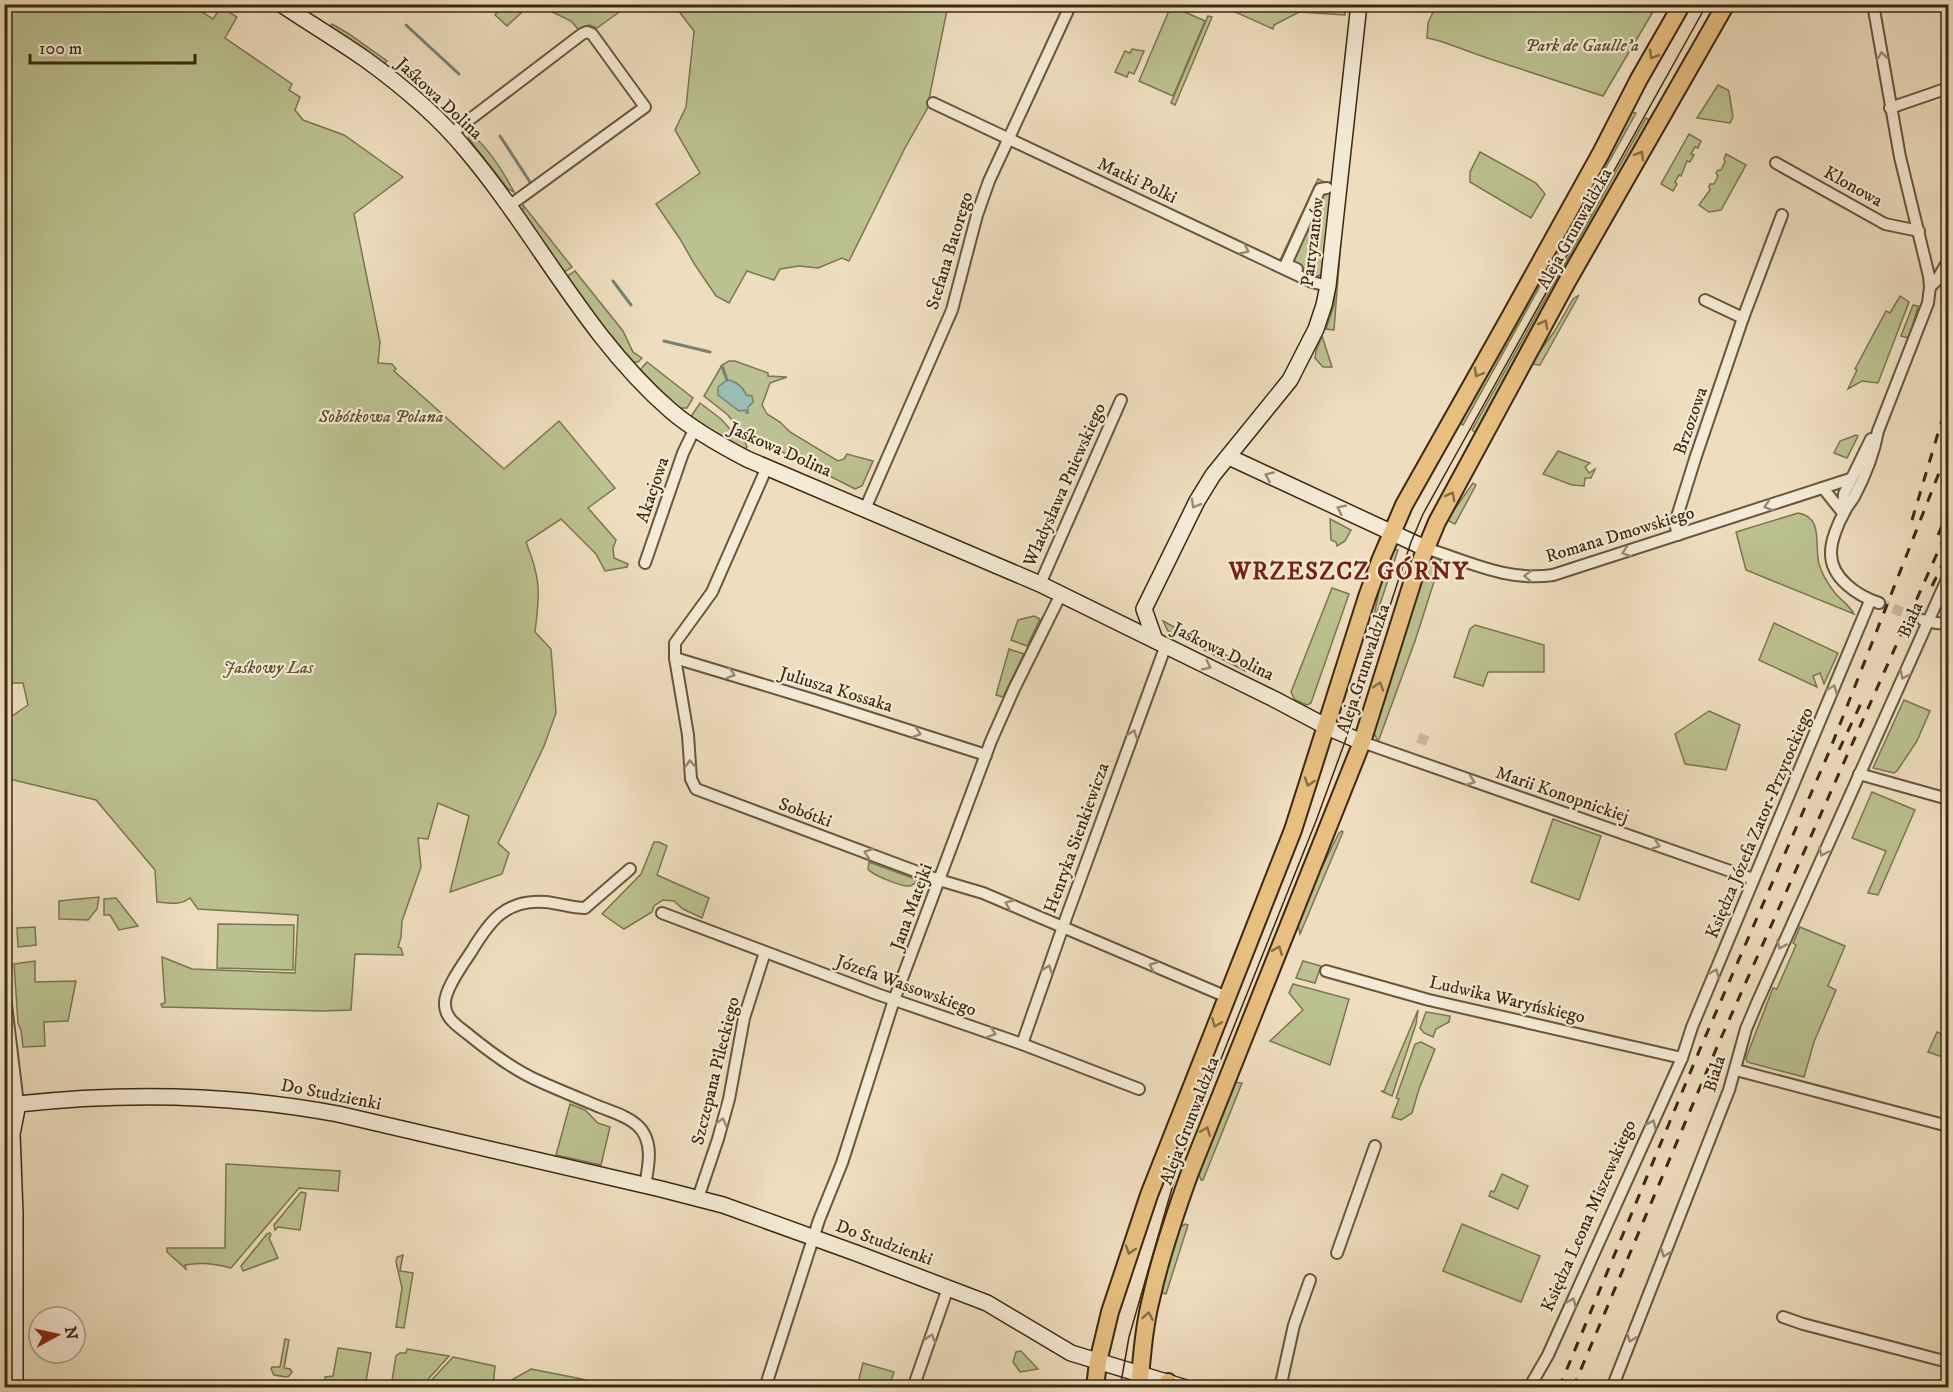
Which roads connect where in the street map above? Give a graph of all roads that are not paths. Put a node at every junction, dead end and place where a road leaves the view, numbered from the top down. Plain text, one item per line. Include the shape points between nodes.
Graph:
1 (281, 4) edge
2 (1071, 4) edge
3 (1359, 4) edge
4 (1682, 4) edge
5 (1726, 4) edge
6 (1873, 4) edge
7 (1948, 88) edge
8 (933, 103) dead end
9 (1890, 108) junction
10 (452, 133) junction
11 (1008, 137) junction
12 (1776, 163) dead end
13 (1327, 188) dead end
14 (509, 206) junction
15 (1782, 215) dead end
16 (1919, 231) junction
17 (1948, 261) edge
18 (1314, 277) dead end
19 (1328, 286) junction
20 (1930, 287) junction
21 (1705, 300) dead end
22 (1743, 318) junction
23 (1120, 400) dead end
24 (695, 428) junction
25 (1878, 431) junction
26 (1229, 457) junction
27 (767, 466) junction
28 (1850, 479) junction
29 (1823, 488) junction
30 (865, 508) junction
31 (1843, 513) junction
32 (1391, 533) junction
33 (1677, 536) junction
34 (1425, 548) junction
35 (645, 563) dead end
36 (1948, 577) edge
37 (1040, 584) junction
38 (1061, 594) junction
39 (1144, 609) junction
40 (1112, 619) junction
41 (1925, 621) junction
42 (1948, 624) edge
43 (1160, 642) junction
44 (675, 658) junction
45 (1327, 727) junction
46 (1362, 742) junction
47 (986, 755) junction
48 (1859, 774) junction
49 (1948, 799) edge
50 (630, 869) dead end
51 (1753, 879) junction
52 (939, 880) junction
53 (662, 913) dead end
54 (1062, 927) junction
55 (765, 952) junction
56 (1326, 970) dead end
57 (4, 988) edge
58 (1227, 997) junction
59 (894, 1000) junction
60 (1022, 1044) junction
61 (1682, 1058) junction
62 (1736, 1070) junction
63 (1139, 1089) dead end
64 (11, 1104) edge
65 (1948, 1126) edge
66 (1375, 1146) dead end
67 (645, 1185) junction
68 (698, 1198) junction
69 (813, 1238) junction
70 (1337, 1253) dead end
71 (1310, 1280) dead end
72 (948, 1288) junction
73 (1783, 1317) dead end
74 (1098, 1362) junction
75 (1948, 1362) edge
76 (1140, 1381) edge
77 (1167, 1385) edge
78 (15, 1388) edge
79 (765, 1388) edge
80 (913, 1388) edge
81 (1095, 1388) edge
82 (1186, 1388) edge
83 (1280, 1388) edge
84 (1529, 1388) edge
85 (1612, 1388) edge

1 - 10 street, Jaśkowa Dolina via 365,59
2 - 11 street, Stefana Batorego
3 - 19 street, Partyzantów
4 -> 32 main road, Aleja Grunwaldzka
34 -> 5 main road, Aleja Grunwaldzka via 1568,280
9 -> 6 street
7 - 9 street
8 - 11 street, Matki Polki
9 - 16 street
10 - 14 street, Jaśkowa Dolina
10 - 14 street via 582,34 592,34 645,107
11 -> 19 street, Matki Polki via 1312,282
11 - 30 street, Stefana Batorego via 983,199 952,310
12 - 16 street, Klonowa via 1885,224
13 - 18 street via 1320,189 1286,264
14 - 24 street, Jaśkowa Dolina via 608,345 652,394
15 - 22 street, Brzozowa
16 - 20 street
17 - 20 street
19 - 26 street, Partyzantów via 1316,329 1290,381
20 - 25 street via 1928,303
21 - 22 street
22 - 33 street, Brzozowa via 1676,517
23 - 37 street, Władysława Pniewskiego
24 - 27 street, Jaśkowa Dolina via 747,459
24 - 35 street, Akacjowa
25 - 28 street
25 - 31 street via 1854,498
32 -> 26 street
26 -> 39 street, Partyzantów via 1197,501
27 - 30 street, Jaśkowa Dolina
27 - 44 street, Sobótki via 712,592 675,643
28 - 29 street, Romana Dmowskiego
28 - 31 street
29 - 31 street
29 -> 33 street, Romana Dmowskiego
30 - 37 street, Jaśkowa Dolina
51 -> 31 street, Księdza Józefa Zator-Przytockiego via 1875,602 1849,587 1832,560 1833,542
32 - 34 street
32 - 45 main road, Aleja Grunwaldzka
33 -> 34 street, Romana Dmowskiego via 1563,572 1533,577 1497,572
46 -> 34 main road, Aleja Grunwaldzka
36 - 41 street, Biała
37 - 38 street, Jaśkowa Dolina
38 - 40 street, Jaśkowa Dolina
38 - 47 street, Jana Matejki
39 - 40 street
39 - 43 street
40 - 43 street, Jaśkowa Dolina
41 - 42 street
41 -> 48 street, Biała
43 -> 45 street, Jaśkowa Dolina
54 -> 43 street, Henryka Sienkiewicza
44 -> 47 street, Juliusza Kossaka
52 -> 44 street, Sobótki via 696,789 691,779
45 - 46 street, Jaśkowa Dolina
45 -> 58 main road, Aleja Grunwaldzka via 1293,830
46 -> 51 street, Marii Konopnickiej
76 -> 46 main road, Aleja Grunwaldzka via 1152,1295 1189,1175
47 - 52 street, Jana Matejki
48 - 49 street
48 -> 62 street, Biała via 1746,1029
50 - 67 street via 585,908 531,902 507,909 494,918 453,982 445,997 445,1007 449,1018 521,1072 638,1125 648,1141
61 -> 51 street, Księdza Józefa Zator-Przytockiego
54 -> 52 street, Sobótki via 983,893
52 - 59 street, Jana Matejki
53 - 55 street, Józefa Wassowskiego
58 -> 54 street, Sobótki
60 -> 54 street, Henryka Sienkiewicza
55 - 59 street, Józefa Wassowskiego
68 -> 55 street, Szczepana Pileckiego via 729,1100 744,1018
56 - 61 street, Ludwika Waryńskiego via 1429,1000
57 - 64 street
58 -> 74 main road, Aleja Grunwaldzka via 1149,1195 1110,1312
59 -> 60 street, Józefa Wassowskiego
59 - 69 street, Jana Matejki via 842,1163
60 - 63 street, Józefa Wassowskiego
84 -> 61 street, Księdza Leona Miszewskiego via 1548,1355
62 - 65 street
62 -> 85 street, Biała
64 - 67 street, Do Studzienki via 166,1096 291,1106
64 - 78 street
66 - 70 street
67 - 68 street, Do Studzienki
68 - 69 street, Do Studzienki
69 - 72 street, Do Studzienki
69 - 79 street, Jana Matejki
71 - 83 street via 1294,1325
72 - 74 street, Do Studzienki via 1008,1314 1071,1353
80 -> 72 street
73 - 75 street
74 - 76 street, Do Studzienki
74 - 81 main road, Aleja Grunwaldzka
76 - 77 street
77 - 82 street

